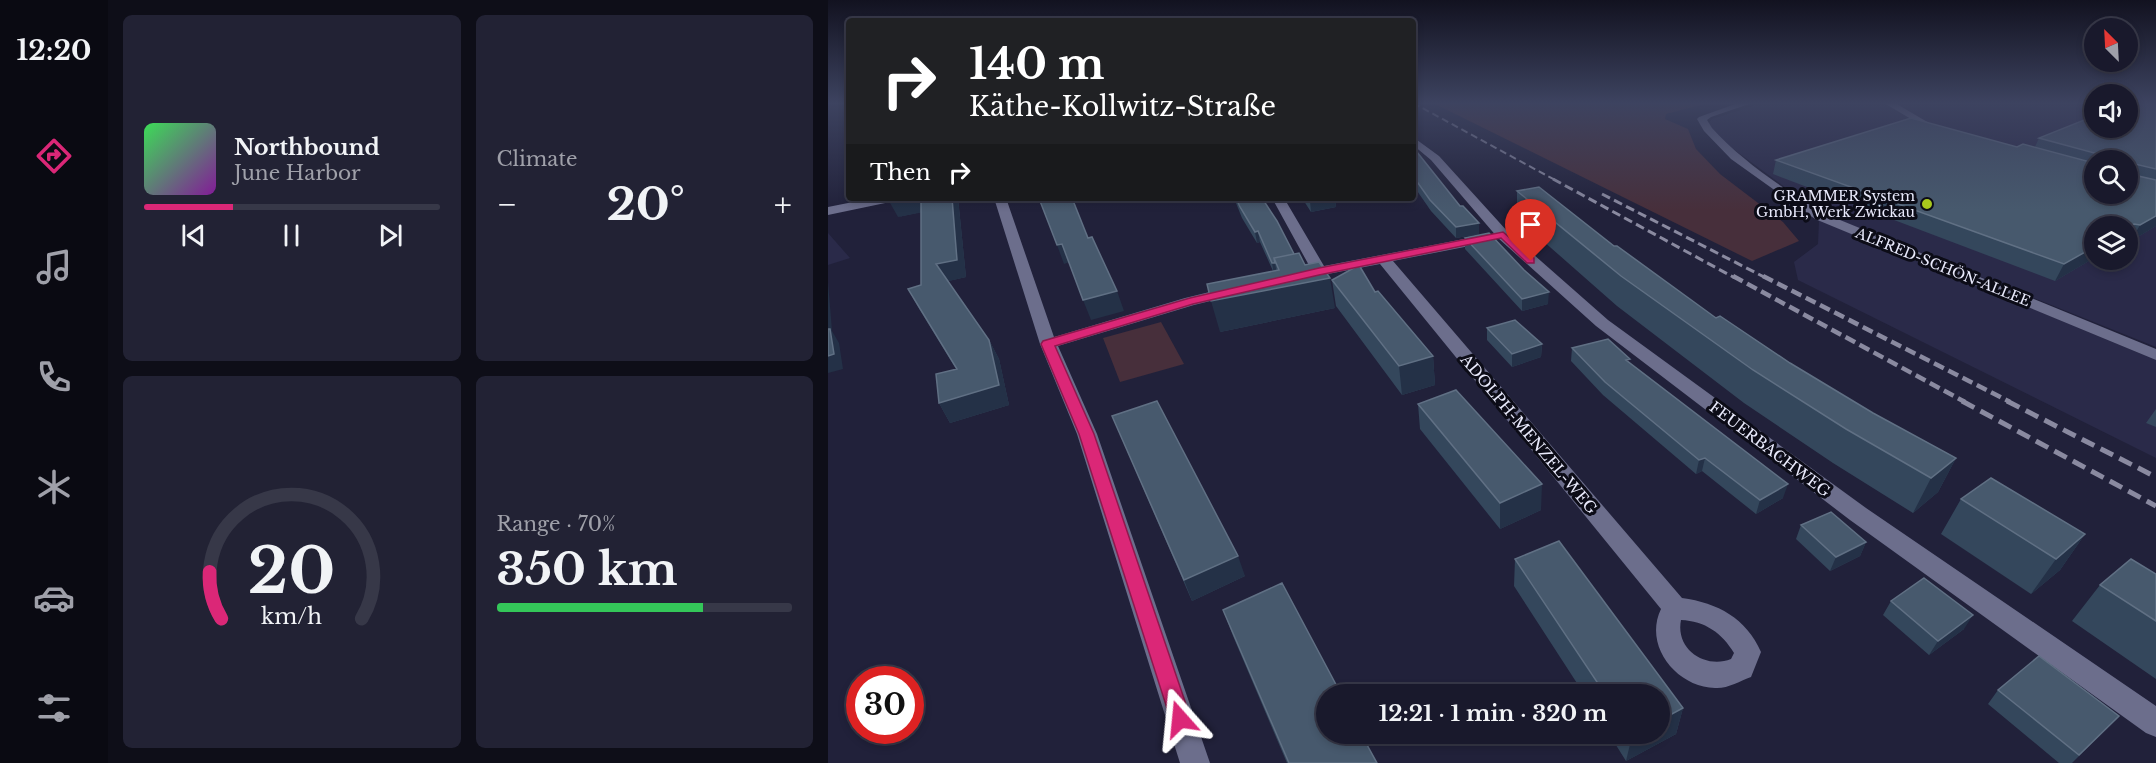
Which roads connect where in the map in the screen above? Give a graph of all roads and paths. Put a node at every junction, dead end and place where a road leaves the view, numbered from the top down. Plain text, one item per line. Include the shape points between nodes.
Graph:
1 (1716, 139) edge
2 (1416, 142) edge
3 (876, 201) edge
4 (1001, 201) edge
5 (1280, 201) edge
6 (828, 211) edge
7 (1503, 235) junction
8 (1384, 259) junction
9 (1319, 271) junction
10 (1287, 279) edge
11 (1244, 289) edge
12 (1048, 344) junction
13 (2156, 356) edge
14 (1675, 608) dead end
15 (2156, 723) edge
16 (1195, 763) edge

1 - 13 street, ALFRED-SCHÖN-ALLEE via 1820,216
2 - 7 street, FEUERBACHWEG via 1435,158
3 - 6 street
4 - 12 street
5 - 9 street
7 - 8 street
7 - 15 street, FEUERBACHWEG via 1602,323 1858,514
8 - 9 street
8 - 14 street, ADOLPH-MENZEL-WEG
9 - 10 street
11 - 12 street via 1190,301
12 - 16 street via 1087,434

